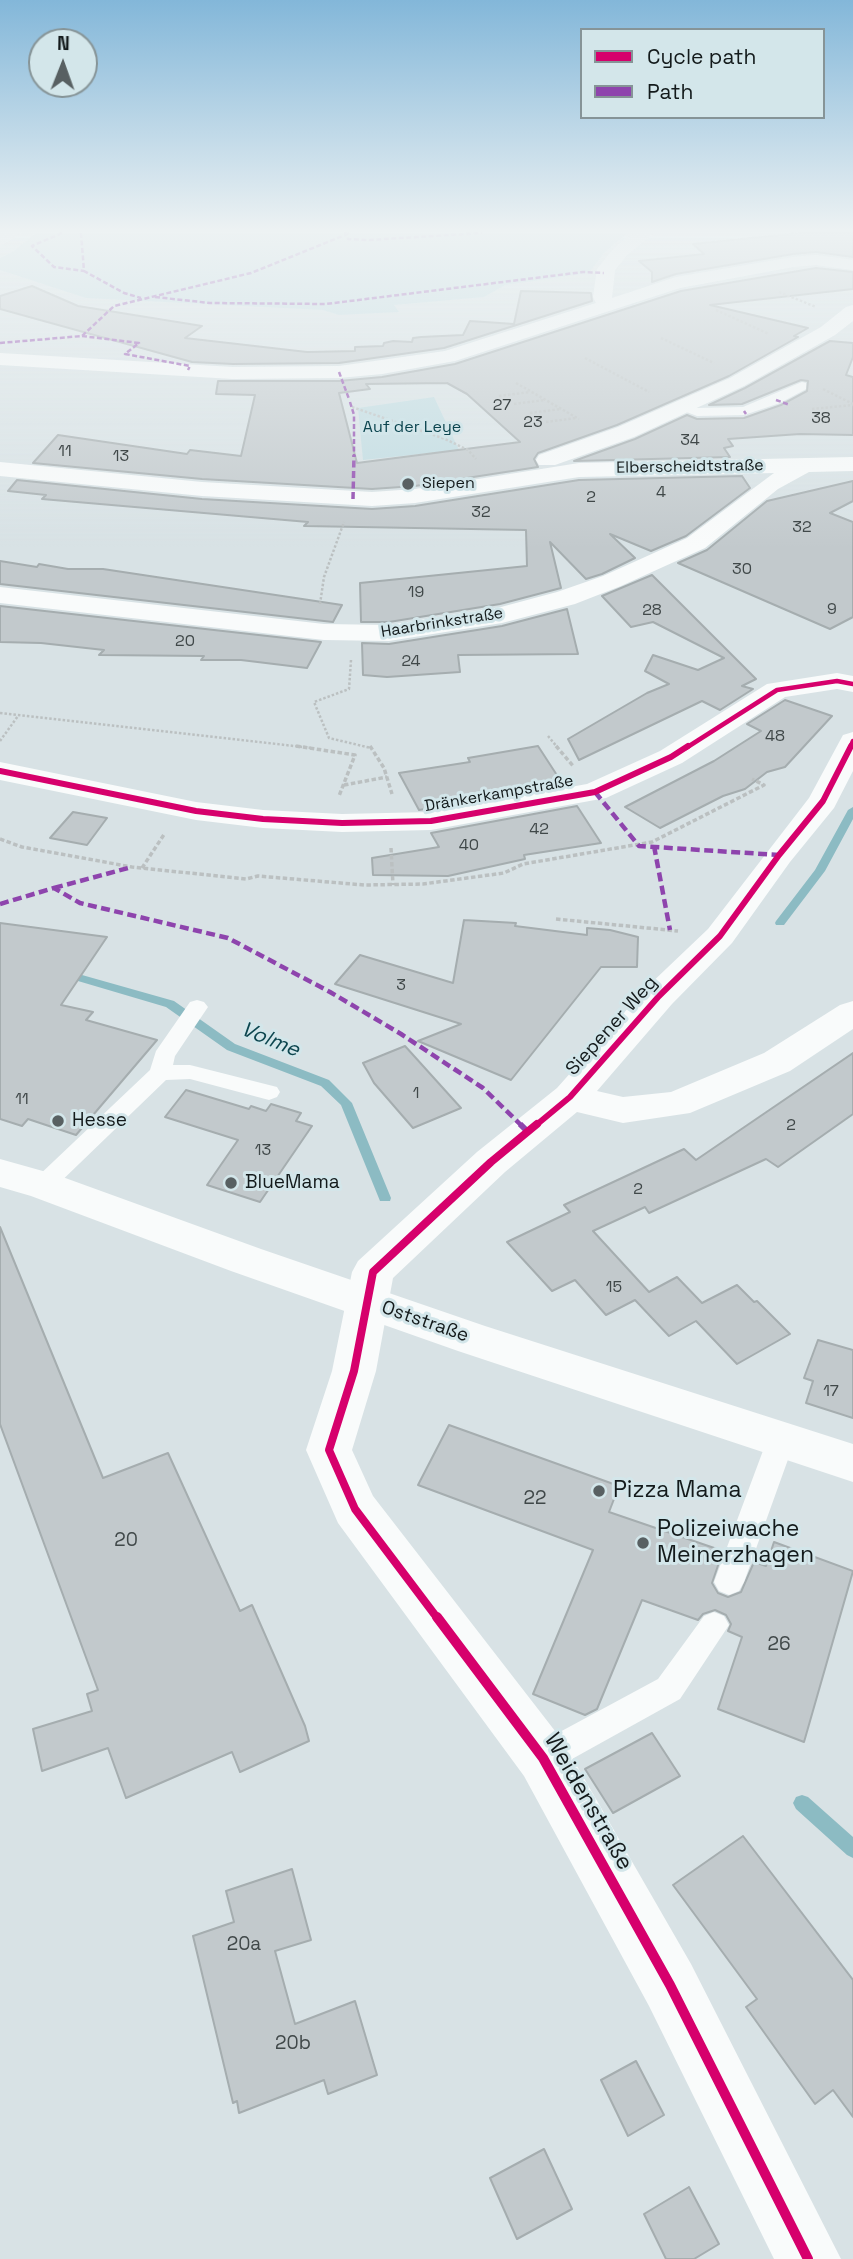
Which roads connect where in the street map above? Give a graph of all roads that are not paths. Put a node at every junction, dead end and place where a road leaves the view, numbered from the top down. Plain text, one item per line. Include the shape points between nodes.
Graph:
1 (505, 338) edge
2 (814, 338) edge
3 (0, 359) edge
4 (802, 386) dead end
5 (681, 408) junction
6 (853, 464) edge
7 (805, 466) junction
8 (0, 469) edge
9 (528, 476) junction
10 (0, 595) edge
11 (853, 684) edge
12 (853, 741) edge
13 (0, 771) edge
14 (853, 1013) edge
15 (190, 1016) dead end
16 (160, 1073) junction
17 (269, 1092) dead end
18 (570, 1097) junction
19 (0, 1173) edge
20 (44, 1185) junction
21 (369, 1303) junction
22 (781, 1440) junction
23 (853, 1463) edge
24 (729, 1582) dead end
25 (714, 1625) dead end
26 (543, 1758) junction
27 (808, 2259) edge

1 - 3 street via 448,357 340,372 233,373
2 - 5 street via 748,377
4 - 5 lane via 744,411
5 - 9 street via 536,464
6 - 7 street, Elberscheidtstraße
7 - 9 street, Elberscheidtstraße via 579,470
7 - 10 street, Haarbrinkstraße via 770,484 696,543 657,563 589,590 502,615 389,633 352,634
8 - 9 street via 353,499 415,496
11 - 13 street, Dränkerkampstraße via 837,681 777,690 671,757 594,792 431,821 263,819 181,809
12 - 18 street, Siepener Weg via 822,801 720,936 659,996
14 - 18 street via 777,1062 677,1104 623,1111
15 - 16 lane via 164,1056
16 - 17 lane via 190,1072
16 - 20 lane
18 - 21 street, Siepener Weg via 509,1146 373,1272
19 - 20 street, Oststraße
20 - 21 street, Oststraße
21 - 22 street, Oststraße
21 - 26 street, Weidenstraße via 329,1450 355,1509
22 - 23 street, Oststraße
22 - 24 lane
25 - 26 lane via 669,1689
26 - 27 street, Weidenstraße via 670,1985

